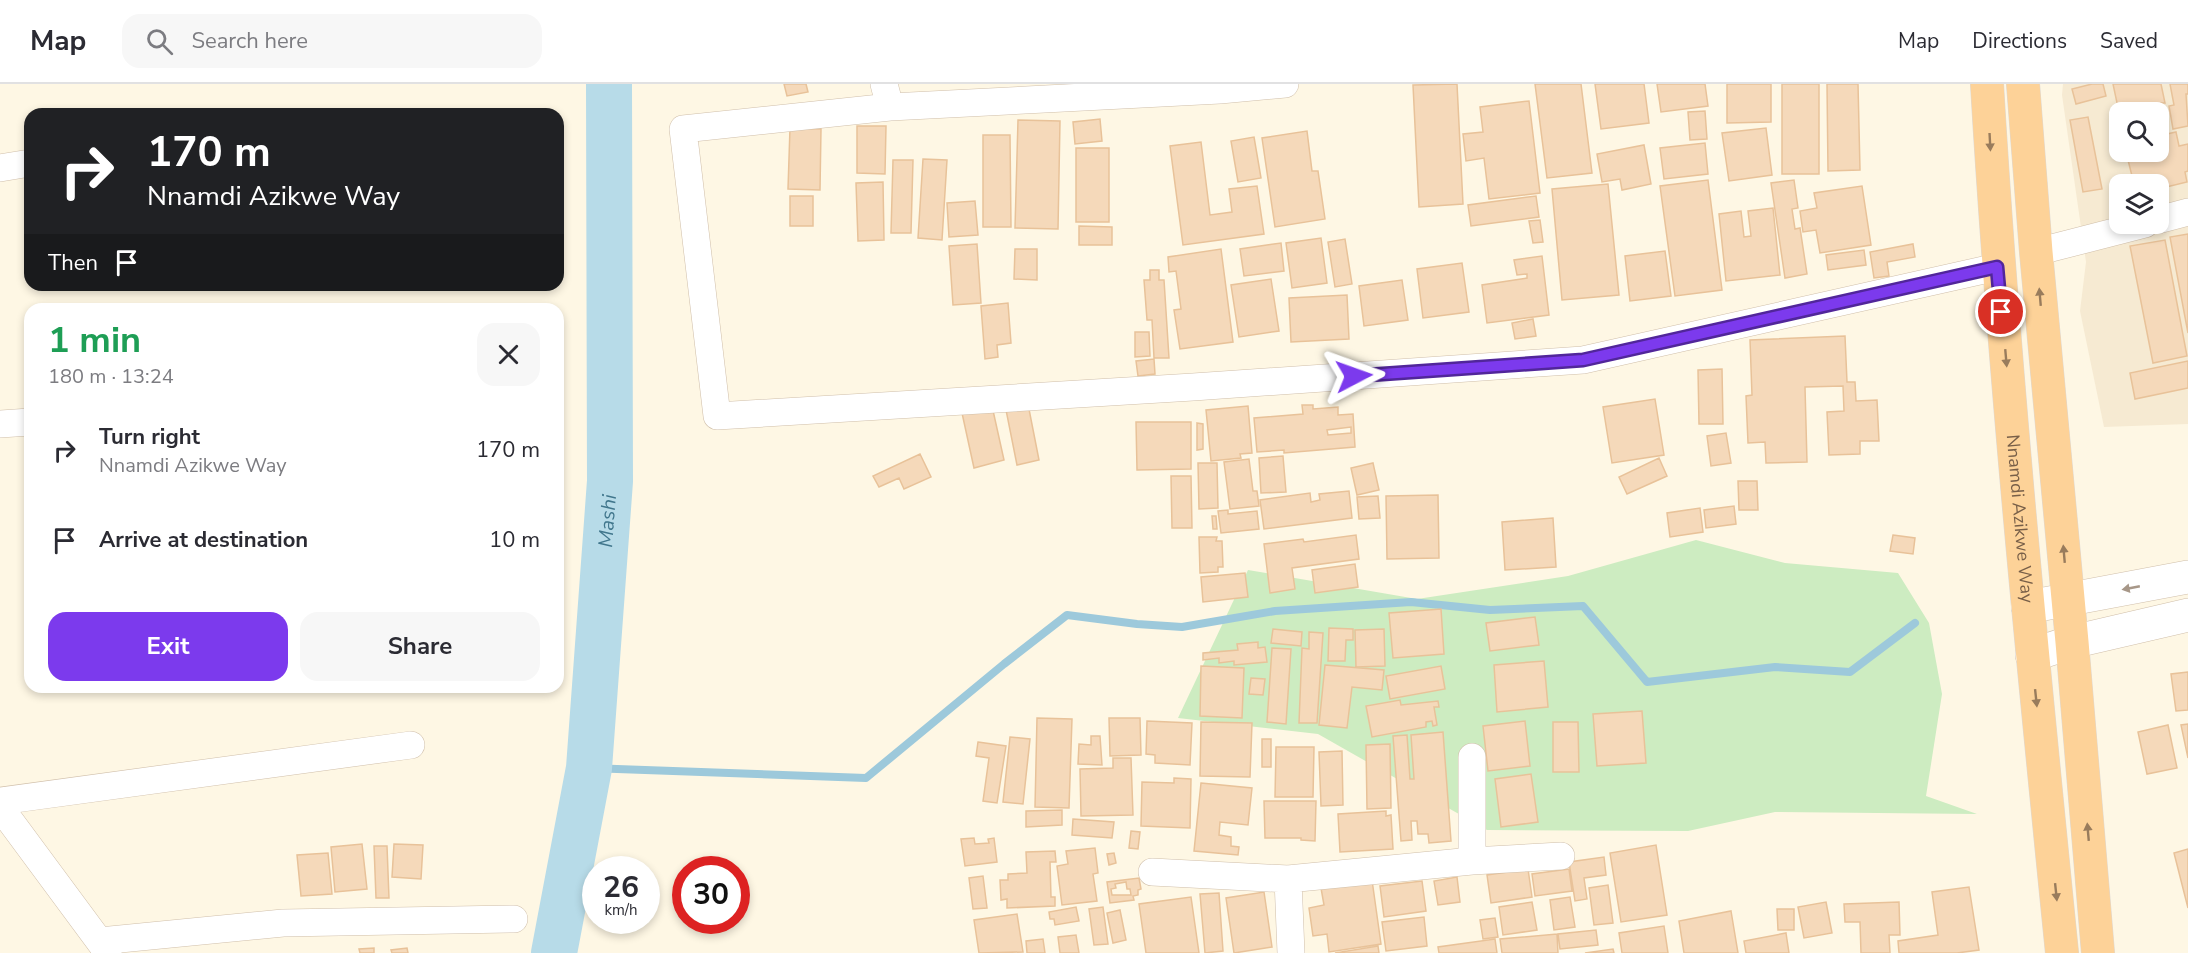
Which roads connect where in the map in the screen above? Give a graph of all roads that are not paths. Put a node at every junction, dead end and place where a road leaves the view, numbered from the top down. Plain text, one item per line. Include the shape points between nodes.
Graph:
1 (1285, 84) edge
2 (1987, 84) edge
3 (2023, 84) edge
4 (887, 96) edge
5 (24, 164) edge
6 (0, 168) edge
7 (2188, 212) edge
8 (2169, 217) edge
9 (2109, 233) edge
10 (2036, 252) junction
11 (1997, 267) junction
12 (24, 422) edge
13 (0, 424) edge
14 (2188, 577) edge
15 (2069, 600) junction
16 (2028, 607) junction
17 (2188, 615) edge
18 (2073, 642) junction
19 (2032, 655) junction
20 (411, 745) dead end
21 (1472, 757) dead end
22 (0, 801) edge
23 (0, 807) edge
24 (1561, 856) dead end
25 (1472, 861) junction
26 (1152, 872) dead end
27 (1288, 879) junction
28 (514, 919) dead end
29 (104, 947) edge
30 (1291, 953) edge
31 (2062, 953) edge
32 (2098, 953) edge

1 - 4 street via 1220,90
2 -> 11 highway, Nnamdi Azikwe Way
3 - 10 highway
4 - 11 street via 683,129 717,416 1583,360
5 - 6 street
7 - 8 street
9 - 10 street
15 -> 10 highway
11 -> 16 highway, Nnamdi Azikwe Way
12 - 13 street
14 -> 15 street
15 - 16 street
15 - 18 highway
16 - 19 highway, Nnamdi Azikwe Way
17 - 18 street
18 - 19 street
32 -> 18 highway
19 -> 31 highway, Nnamdi Azikwe Way
20 - 22 street
21 - 25 street
23 - 29 street
24 - 25 street
25 - 27 street
26 - 27 street
27 - 30 street
28 - 29 street via 282,923

